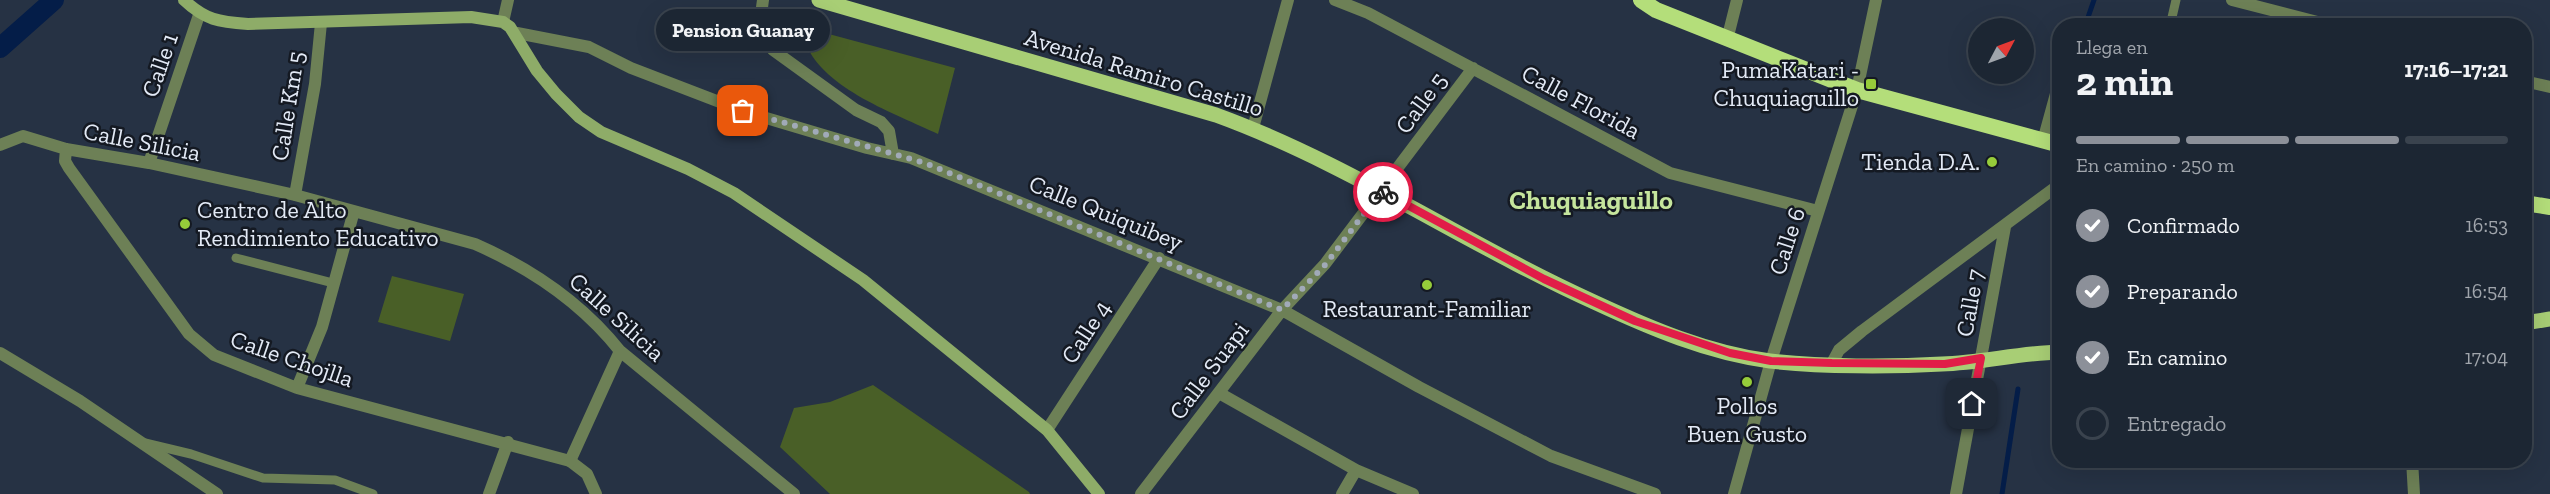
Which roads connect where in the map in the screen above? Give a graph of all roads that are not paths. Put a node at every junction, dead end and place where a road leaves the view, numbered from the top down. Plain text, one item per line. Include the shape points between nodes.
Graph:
1 (184, 0) edge
2 (508, 0) edge
3 (763, 0) edge
4 (819, 0) edge
5 (1288, 0) edge
6 (1335, 0) edge
7 (1641, 0) edge
8 (1737, 0) edge
9 (1876, 0) edge
10 (2176, 0) edge
11 (2232, 0) edge
12 (200, 15) junction
13 (2172, 18) edge
14 (2302, 18) edge
15 (503, 22) junction
16 (321, 23) junction
17 (517, 33) junction
18 (1728, 36) junction
19 (1473, 68) junction
20 (2532, 83) edge
21 (2550, 87) edge
22 (1857, 90) junction
23 (2052, 108) edge
24 (1253, 128) junction
25 (2043, 141) junction
26 (2052, 143) edge
27 (0, 144) edge
28 (66, 149) junction
29 (893, 154) junction
30 (149, 163) junction
31 (2052, 190) edge
32 (1381, 191) junction
33 (295, 195) junction
34 (2532, 204) edge
35 (2550, 207) edge
36 (354, 211) junction
37 (1818, 211) junction
38 (2005, 227) junction
39 (236, 258) dead end
40 (1159, 258) junction
41 (333, 283) junction
42 (1282, 310) junction
43 (2550, 319) edge
44 (2532, 322) edge
45 (620, 351) junction
46 (0, 353) edge
47 (2052, 353) edge
48 (1981, 358) junction
49 (1771, 361) junction
50 (1832, 363) junction
51 (297, 388) junction
52 (1218, 393) junction
53 (1047, 430) junction
54 (508, 442) junction
55 (143, 443) junction
56 (570, 461) junction
57 (2412, 468) edge
58 (1356, 470) junction
59 (217, 494) edge
60 (374, 494) edge
61 (489, 494) edge
62 (596, 494) edge
63 (794, 494) edge
64 (1099, 494) edge
65 (1141, 494) edge
66 (1342, 494) edge
67 (1413, 494) edge
68 (1655, 494) edge
69 (1734, 494) edge
70 (1956, 494) edge
71 (2414, 494) edge

1 - 12 main road
2 - 15 street
3 - 29 street via 760,22 773,50 856,110 881,122 889,131
4 - 24 main road, Avenida Ramiro Castillo
5 - 24 street
6 - 19 street, Calle Florida
7 - 18 highway via 1656,10
8 - 18 street
9 - 22 street, Calle 6
10 - 13 lane
11 - 14 street
12 - 16 main road via 221,22 248,24
12 - 30 street, Calle 1
15 - 16 main road via 471,17
15 - 17 main road
16 - 33 street, Calle Km 5 via 315,84
17 - 29 street, Calle Quiquibey via 589,47 743,111
17 - 53 main road via 537,71 579,117 601,132 734,193 802,237 863,280
18 - 22 highway
19 - 32 street, Calle 5
19 - 37 street, Calle Florida via 1670,173
20 - 21 street
22 - 25 highway
22 - 37 street, Calle 6
23 - 25 street
24 - 32 main road, Avenida Ramiro Castillo
25 - 26 highway
27 - 28 street, Calle Silicia via 23,136
28 - 30 street, Calle Silicia
28 - 51 street, Calle Chojlla via 69,168 189,334 214,355
29 - 40 street, Calle Quiquibey via 925,163
30 - 33 street, Calle Silicia
31 - 38 street
32 - 42 street, Calle Suapi via 1326,264
32 - 49 main road, Avenida Ramiro Castillo via 1544,279 1635,321 1730,353
33 - 36 street, Calle Silicia
34 - 35 highway
36 - 41 street
36 - 45 street, Calle Silicia via 475,244 520,265 580,307
37 - 49 street, Calle 6
38 - 48 street, Calle 7
38 - 50 street via 1862,331 1839,350
39 - 41 lane
40 - 42 street, Calle Quiquibey
40 - 53 street, Calle 4
41 - 51 street via 322,327
42 - 52 street, Calle Suapi
42 - 68 street, Calle Quiquibey via 1551,456
43 - 44 main road
45 - 56 street
45 - 63 street, Calle Silicia
46 - 55 street
47 - 48 main road, Avenida Ramiro Castillo
48 - 50 main road, Avenida Ramiro Castillo via 1945,364
48 - 70 street, Calle 7
49 - 50 main road, Avenida Ramiro Castillo
49 - 69 street, Calle 6
51 - 54 street, Calle Chojlla
52 - 58 street
52 - 65 street, Calle Suapi
53 - 64 main road
54 - 56 street, Calle Chojlla
54 - 61 street
55 - 59 street
55 - 60 lane via 263,478 335,480
56 - 62 street via 587,474
57 - 71 street
58 - 66 street
58 - 67 street

